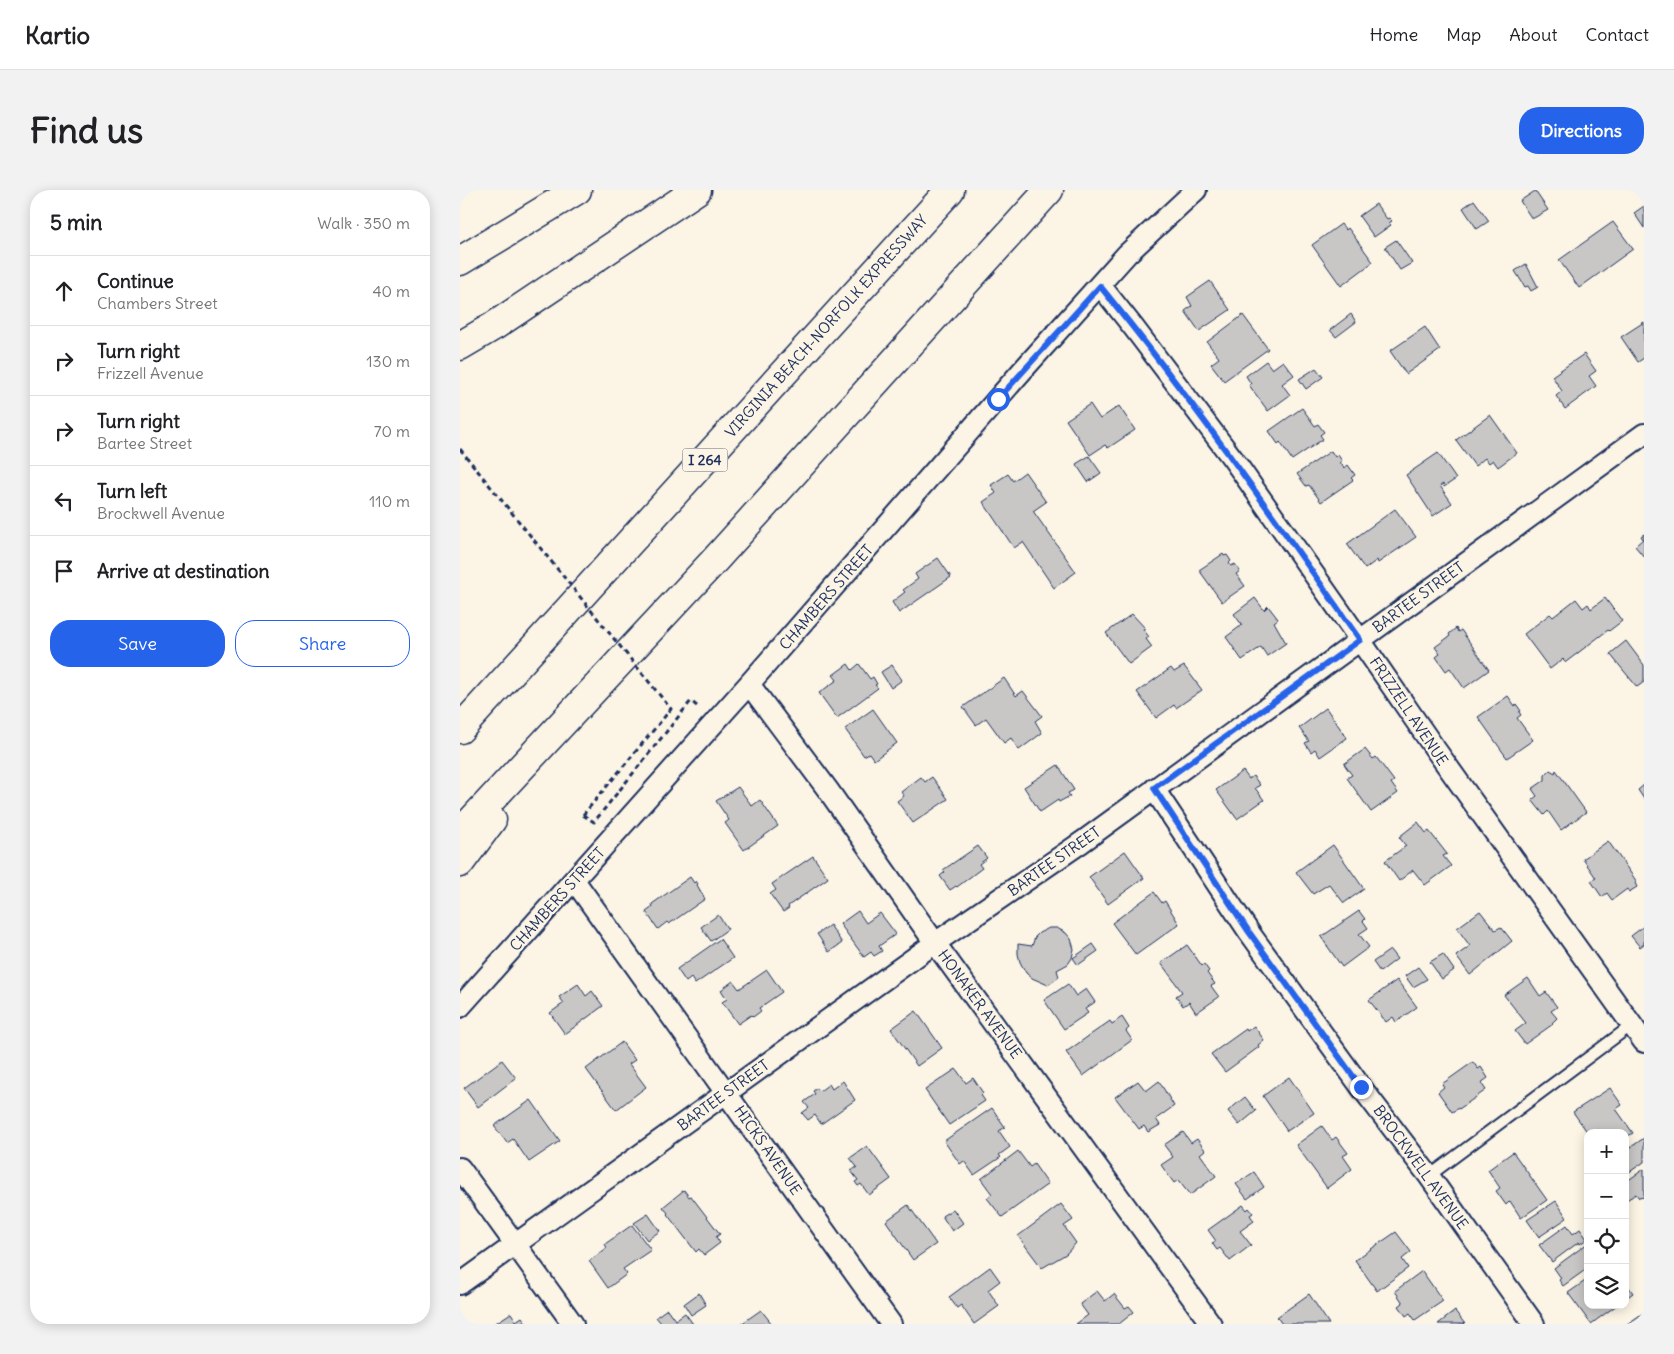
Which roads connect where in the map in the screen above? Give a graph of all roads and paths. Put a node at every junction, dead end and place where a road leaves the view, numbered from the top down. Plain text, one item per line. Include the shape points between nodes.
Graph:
1 (577, 190) edge
2 (697, 190) edge
3 (950, 190) edge
4 (1049, 190) edge
5 (1196, 190) edge
6 (460, 261) edge
7 (1100, 286) junction
8 (460, 346) edge
9 (1644, 434) edge
10 (460, 450) edge
11 (1360, 640) junction
12 (749, 684) junction
13 (567, 719) junction
14 (714, 723) junction
15 (460, 729) edge
16 (1154, 788) junction
17 (460, 833) edge
18 (460, 863) edge
19 (574, 880) junction
20 (935, 942) junction
21 (460, 1007) edge
22 (1632, 1025) junction
23 (1644, 1042) edge
24 (727, 1093) junction
25 (460, 1168) edge
26 (1429, 1176) junction
27 (515, 1245) junction
28 (460, 1284) edge
29 (573, 1324) edge
30 (892, 1324) edge
31 (1210, 1324) edge
32 (1534, 1324) edge

1 - 6 highway
2 - 8 highway
3 - 15 highway, VIRGINIA BEACH-NORFOLK EXPRESSWAY / I 264
4 - 13 highway
5 - 7 street, CHAMBERS STREET via 1127,254
7 - 11 street, FRIZZELL AVENUE via 1233,459
7 - 12 street, CHAMBERS STREET
9 - 11 street, BARTEE STREET
10 - 14 path, bridge via 671,709 583,815 594,822 691,701
11 - 16 street, BARTEE STREET
11 - 22 street, FRIZZELL AVENUE
12 - 14 street, CHAMBERS STREET
12 - 20 street, HONAKER AVENUE
13 - 17 highway
13 - 18 highway
14 - 19 street, CHAMBERS STREET
16 - 20 street, BARTEE STREET via 1082,842
16 - 26 street, BROCKWELL AVENUE via 1249,932
19 - 21 street, CHAMBERS STREET
19 - 24 street, HICKS AVENUE
20 - 24 street, BARTEE STREET
20 - 31 street, HONAKER AVENUE
22 - 23 street, FRIZZELL AVENUE
22 - 26 lane
24 - 27 street, BARTEE STREET
24 - 30 street, HICKS AVENUE
25 - 27 street
26 - 32 street, BROCKWELL AVENUE
27 - 28 street, BARTEE STREET
27 - 29 street

